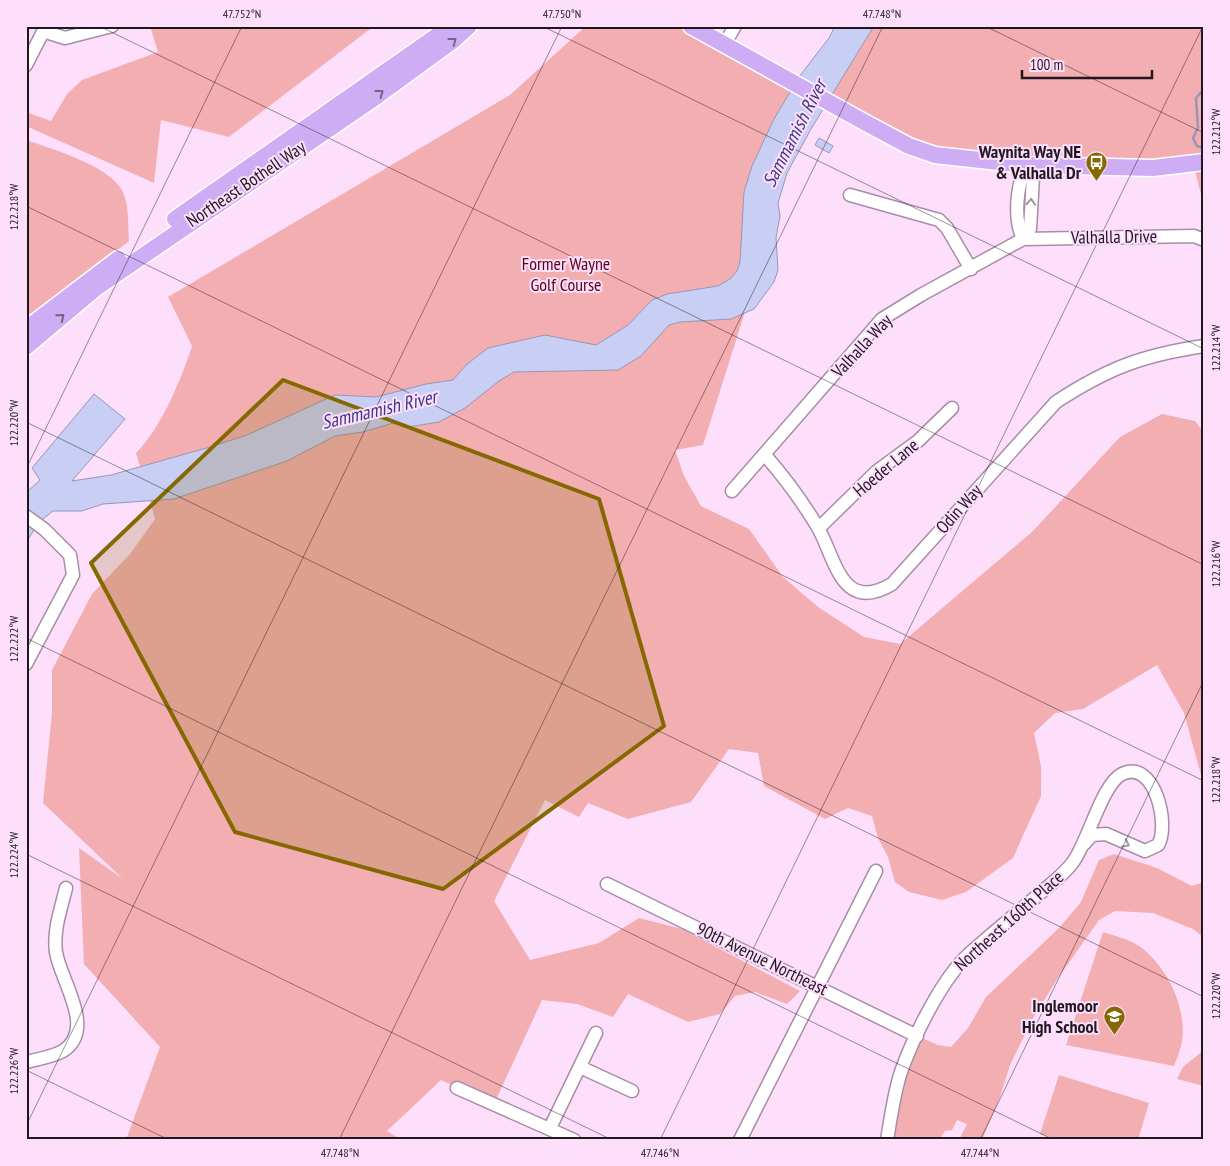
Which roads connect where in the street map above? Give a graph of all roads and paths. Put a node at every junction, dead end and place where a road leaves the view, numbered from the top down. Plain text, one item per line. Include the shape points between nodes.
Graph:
1 (112, 26) edge
2 (451, 26) edge
3 (470, 26) edge
4 (691, 26) edge
5 (735, 26) edge
6 (45, 28) edge
7 (724, 46) junction
8 (26, 65) edge
9 (349, 97) junction
10 (308, 142) junction
11 (1204, 162) edge
12 (1026, 165) junction
13 (850, 195) dead end
14 (1023, 239) junction
15 (1204, 240) edge
16 (971, 269) junction
17 (26, 329) edge
18 (1204, 346) edge
19 (26, 347) edge
20 (952, 408) dead end
21 (765, 455) junction
22 (732, 491) dead end
23 (26, 516) edge
24 (819, 528) junction
25 (26, 664) edge
26 (1084, 844) junction
27 (876, 872) dead end
28 (607, 884) dead end
29 (66, 888) dead end
30 (818, 986) junction
31 (596, 1033) dead end
32 (917, 1036) junction
33 (26, 1062) edge
34 (580, 1067) junction
35 (457, 1088) dead end
36 (632, 1091) dead end
37 (550, 1128) junction
38 (574, 1140) edge
39 (740, 1140) edge
40 (886, 1140) edge

1 - 6 street via 65,38
2 - 9 main road, Northeast Bothell Way
10 -> 3 main road, Northeast Bothell Way
4 - 7 main road
5 - 7 street
6 - 8 street
7 - 12 main road via 909,146 935,155
9 - 10 main road via 351,106 314,133
9 - 17 main road, Northeast Bothell Way via 91,277
19 -> 10 main road, Northeast Bothell Way via 96,288
11 - 12 main road via 1153,168
12 - 14 street via 1020,179 1017,228
13 - 16 street via 939,220
14 - 15 street, Valhalla Drive via 1194,236
14 - 16 street, Valhalla Way
16 - 21 street, Valhalla Way via 882,319
18 - 24 street, Odin Way via 1159,353 1118,367 1088,380 1056,402 892,584 876,593 859,592 844,580 834,567
20 - 24 street, Hoeder Lane via 918,442 877,471
21 - 22 street, Valhalla Way
21 - 24 street, Odin Way via 786,479
23 - 25 street via 70,555 73,574
26 -> 26 street, Northeast 160th Place via 1092,835 1102,834 1145,851 1158,845 1164,828 1154,790 1147,778 1129,772 1112,781
26 - 32 street, Northeast 160th Place via 1066,871 950,974
27 - 30 street
28 - 30 street, 90th Avenue Northeast
29 - 33 street via 56,934 56,950 58,964 77,1010 76,1028 63,1050
30 - 32 street, 90th Avenue Northeast
30 - 39 street
31 - 34 street
32 - 40 street, Northeast 160th Place via 901,1071
34 - 36 street
34 - 37 street
35 - 37 street
37 - 38 street

